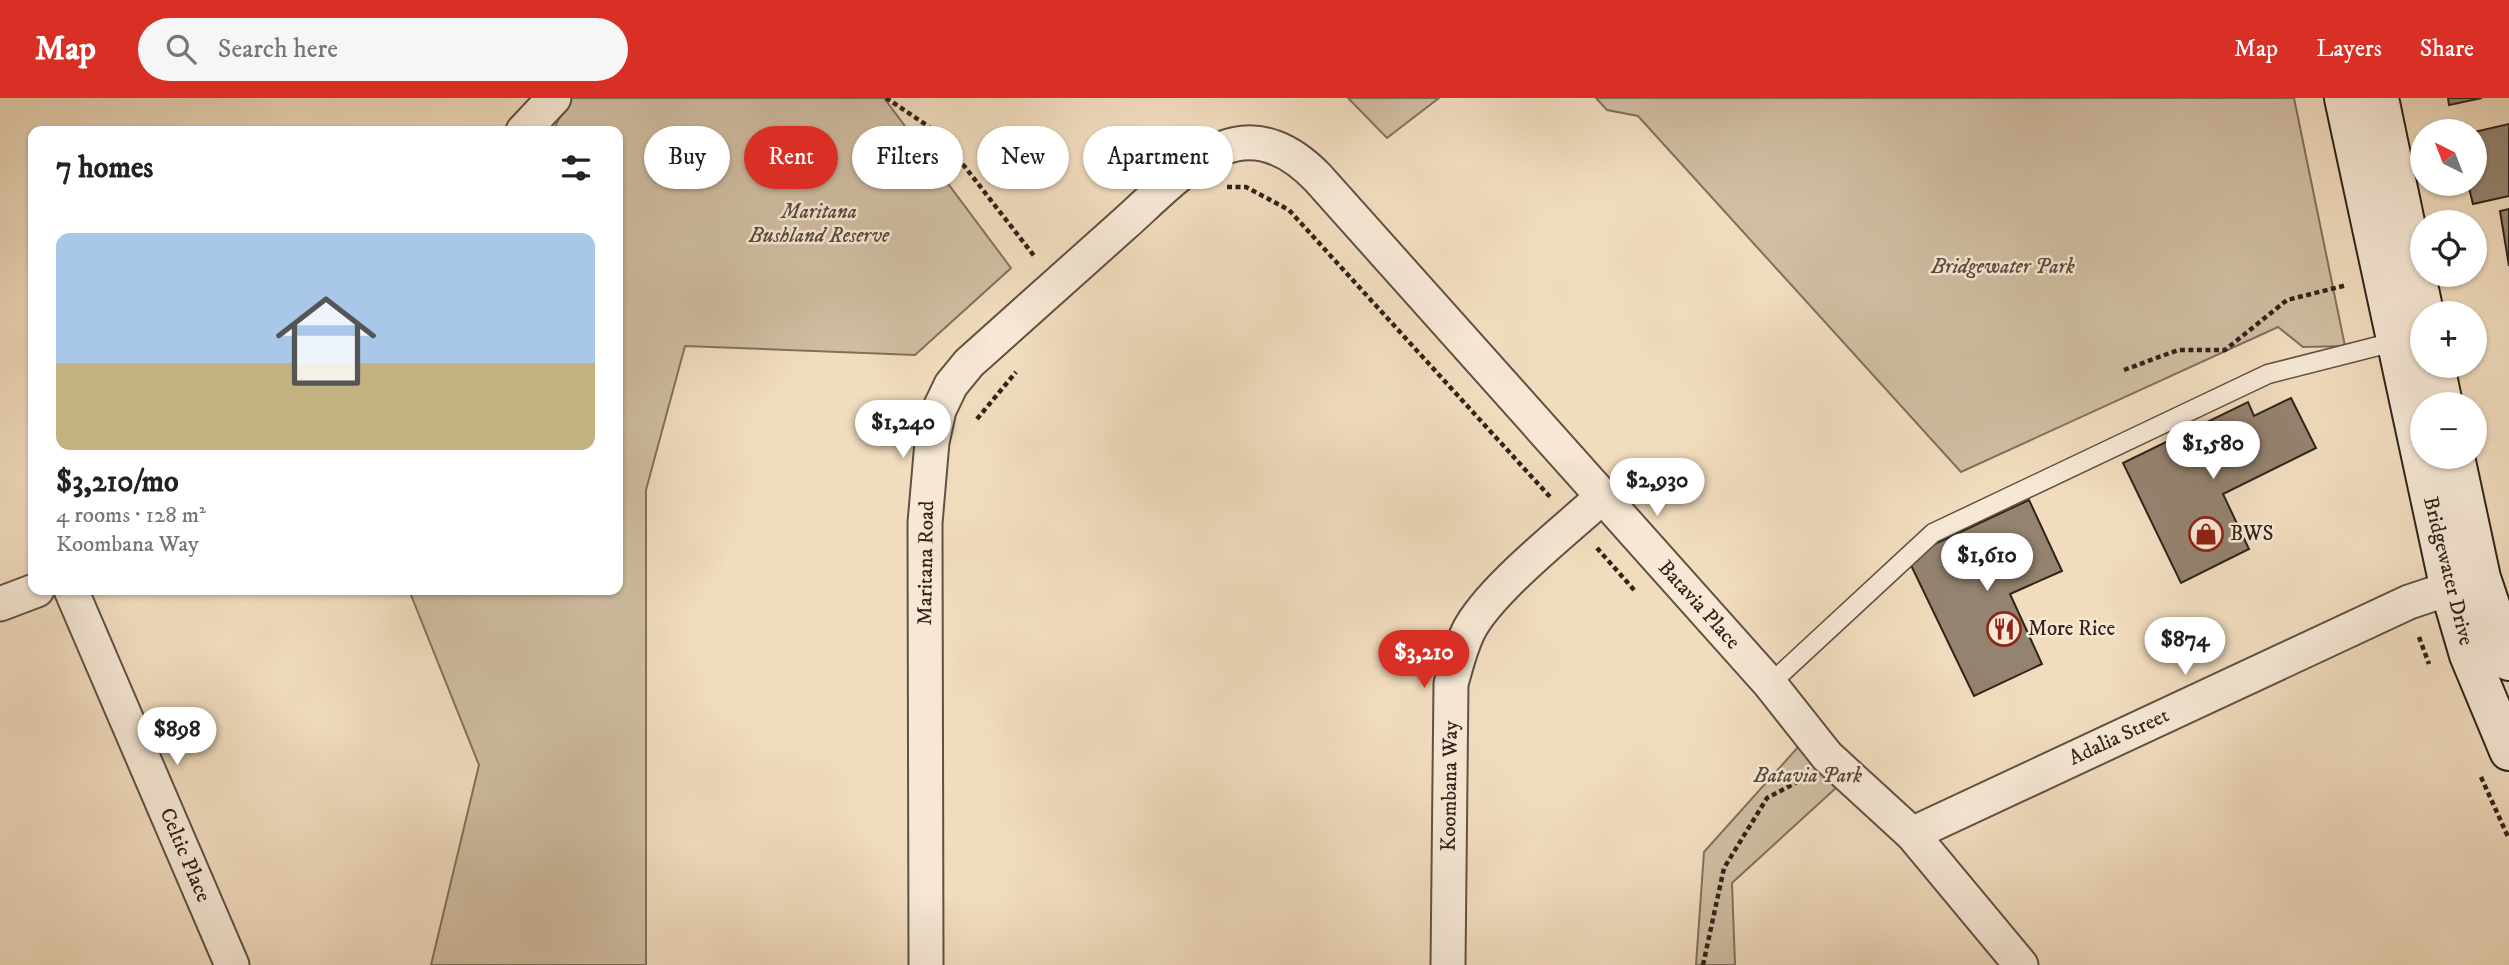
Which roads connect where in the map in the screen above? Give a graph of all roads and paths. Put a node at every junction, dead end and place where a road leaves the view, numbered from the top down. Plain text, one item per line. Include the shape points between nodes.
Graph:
1 (554, 98) edge
2 (886, 98) edge
3 (2344, 98) edge
4 (2379, 98) edge
5 (528, 126) edge
6 (1249, 143) joint
7 (1233, 187) edge
8 (2348, 285) dead end
9 (1055, 286) junction
10 (2421, 301) edge
11 (2394, 342) junction
12 (1023, 363) dead end
13 (2124, 370) dead end
14 (973, 423) dead end
15 (2456, 469) edge
16 (1602, 497) junction
17 (1574, 523) junction
18 (2465, 584) junction
19 (28, 593) edge
20 (1638, 594) dead end
21 (73, 595) edge
22 (0, 604) edge
23 (2509, 662) edge
24 (1770, 684) junction
25 (2509, 751) edge
26 (1795, 767) dead end
27 (1912, 834) junction
28 (232, 965) edge
29 (926, 965) edge
30 (1448, 965) edge
31 (1703, 965) edge
32 (2021, 965) edge

1 - 5 street
2 - 9 path via 928,126 965,167
3 - 11 street, Bridgewater Drive
4 - 10 street
6 - 9 street, Maritana Road via 1223,148 1180,176
6 - 16 street, Batavia Place via 1278,147 1298,158
7 - 17 path via 1246,187 1289,210
8 - 13 path via 2287,300 2225,350 2178,350
9 - 29 street, Maritana Road via 951,385 932,442 925,523
11 - 18 street, Bridgewater Drive
11 - 24 lane via 2268,373 1933,533
12 - 14 path
15 - 18 street, Bridgewater Drive
16 - 17 street, Koombana Way
16 - 24 street, Batavia Place
17 - 20 path
17 - 30 street, Koombana Way via 1487,604 1458,656 1451,684
18 - 23 street, Bridgewater Drive
18 - 25 street, Bridgewater Drive via 2469,655
18 - 27 street, Adalia Street via 2396,608
19 - 22 street
21 - 28 street, Celtic Place
24 - 27 street, Batavia Place via 1827,756
26 - 31 path via 1804,778 1767,798 1724,868
27 - 32 street, Batavia Place

